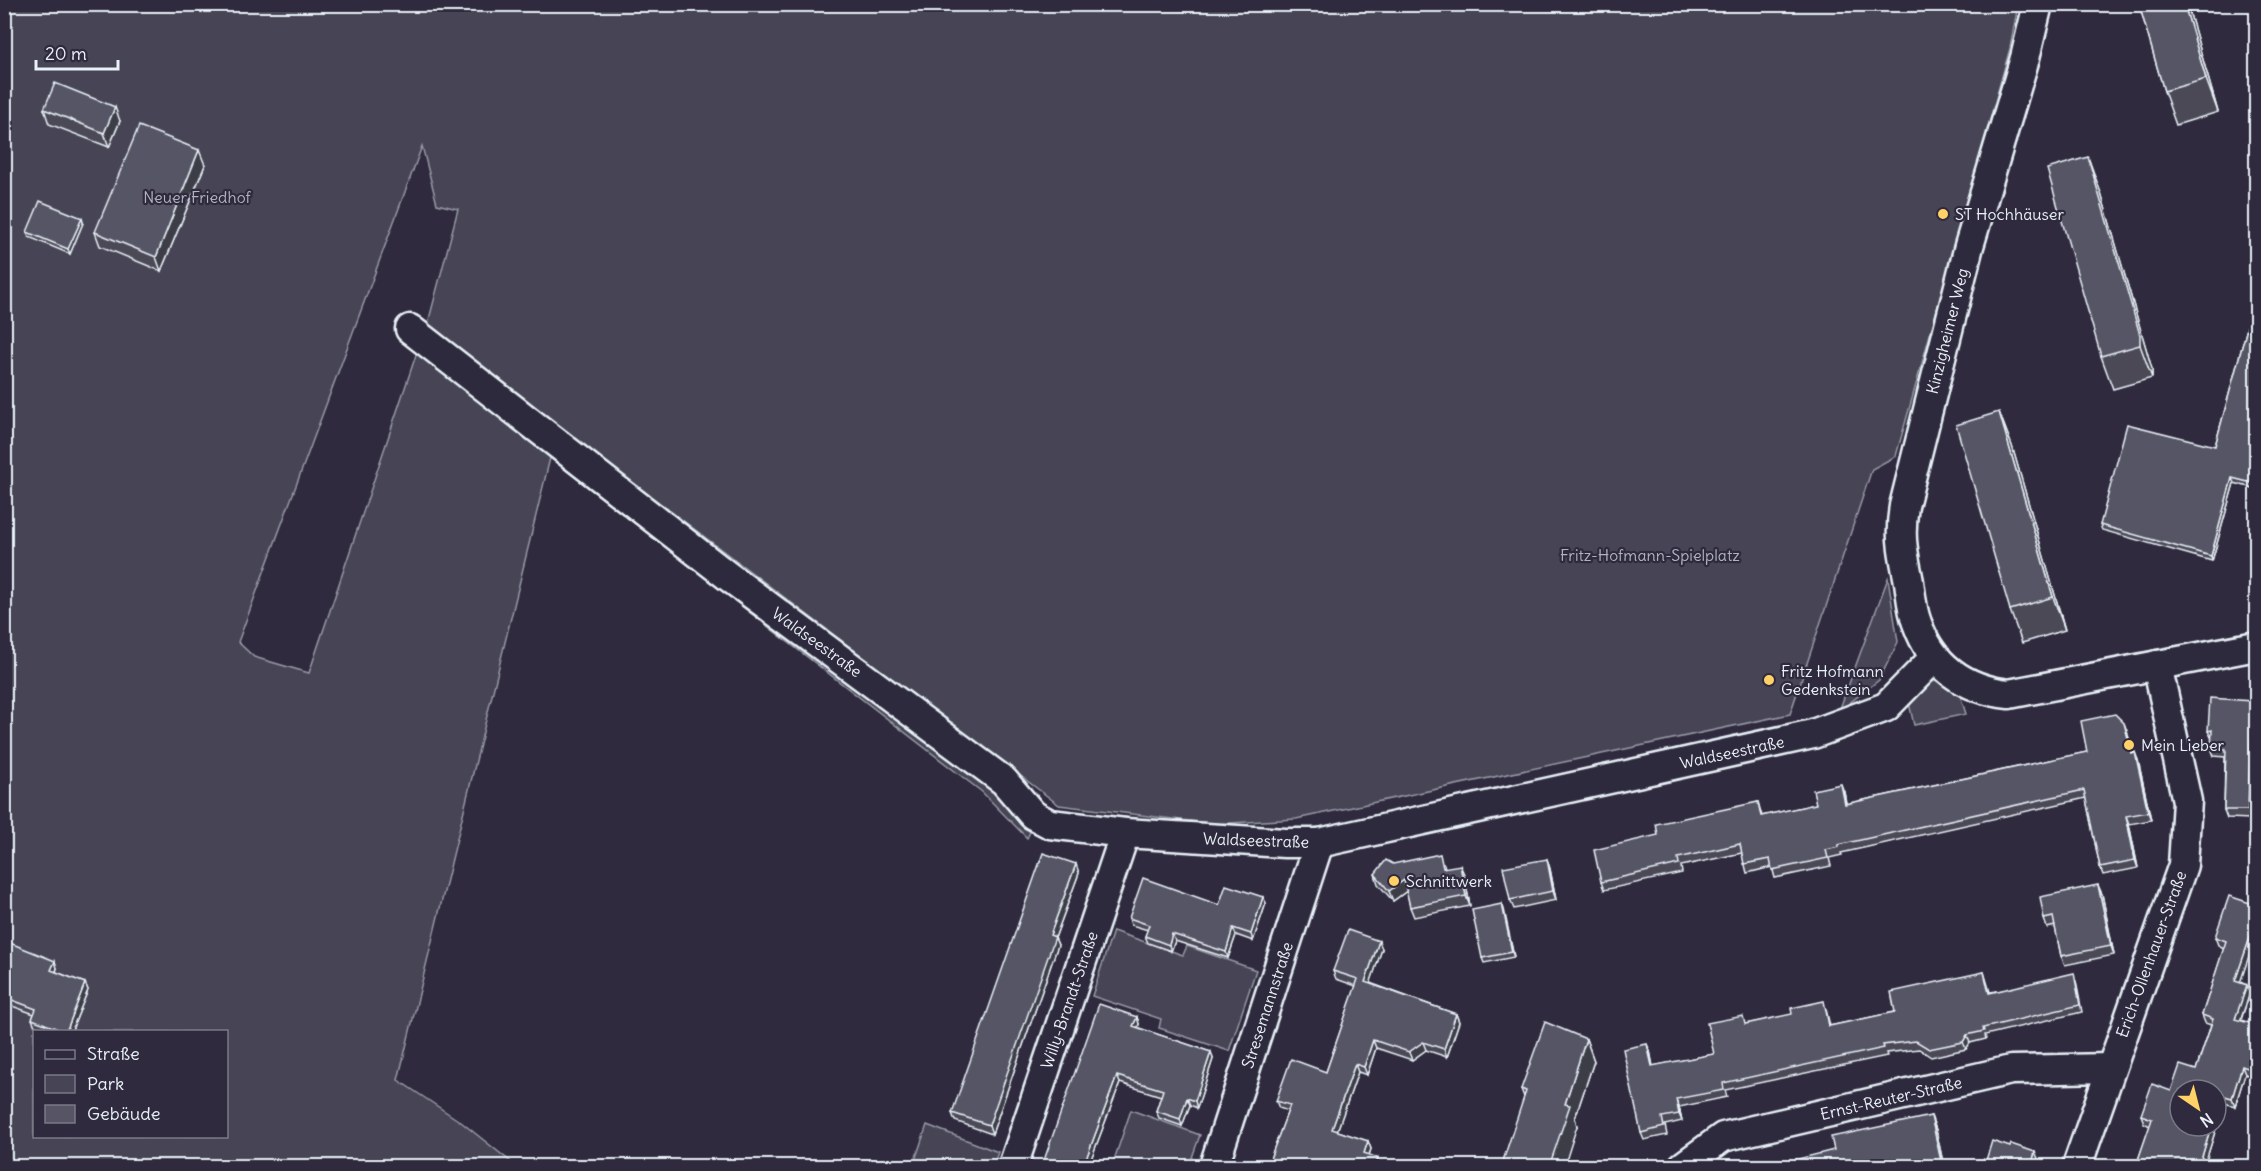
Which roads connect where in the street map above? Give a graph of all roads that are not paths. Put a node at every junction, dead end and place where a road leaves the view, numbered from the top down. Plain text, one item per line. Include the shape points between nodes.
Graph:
1 (2038, 4) edge
2 (410, 329) dead end
3 (2256, 646) edge
4 (1935, 657) junction
5 (2157, 665) junction
6 (1125, 833) junction
7 (1319, 843) junction
8 (2110, 1068) junction
9 (1013, 1167) edge
10 (1214, 1167) edge
11 (1683, 1167) edge
12 (2077, 1167) edge

1 - 4 street, Kinzigheimer Weg via 1969,246 1899,534 1916,623
2 - 6 street, Waldseestraße via 729,577 1004,781 1033,815 1050,824
3 - 5 street
4 - 5 street via 1955,677 1984,691 2009,694
4 - 7 street, Waldseestraße via 1886,707 1813,734
5 - 8 street, Erich-Ollenhauer-Straße via 2187,801 2183,865
6 - 7 street, Waldseestraße
6 - 9 street, Willy-Brandt-Straße
7 - 10 street, Stresemannstraße
8 - 11 street, Ernst-Reuter-Straße via 2011,1070 1722,1137
8 - 12 street, Erich-Ollenhauer-Straße

